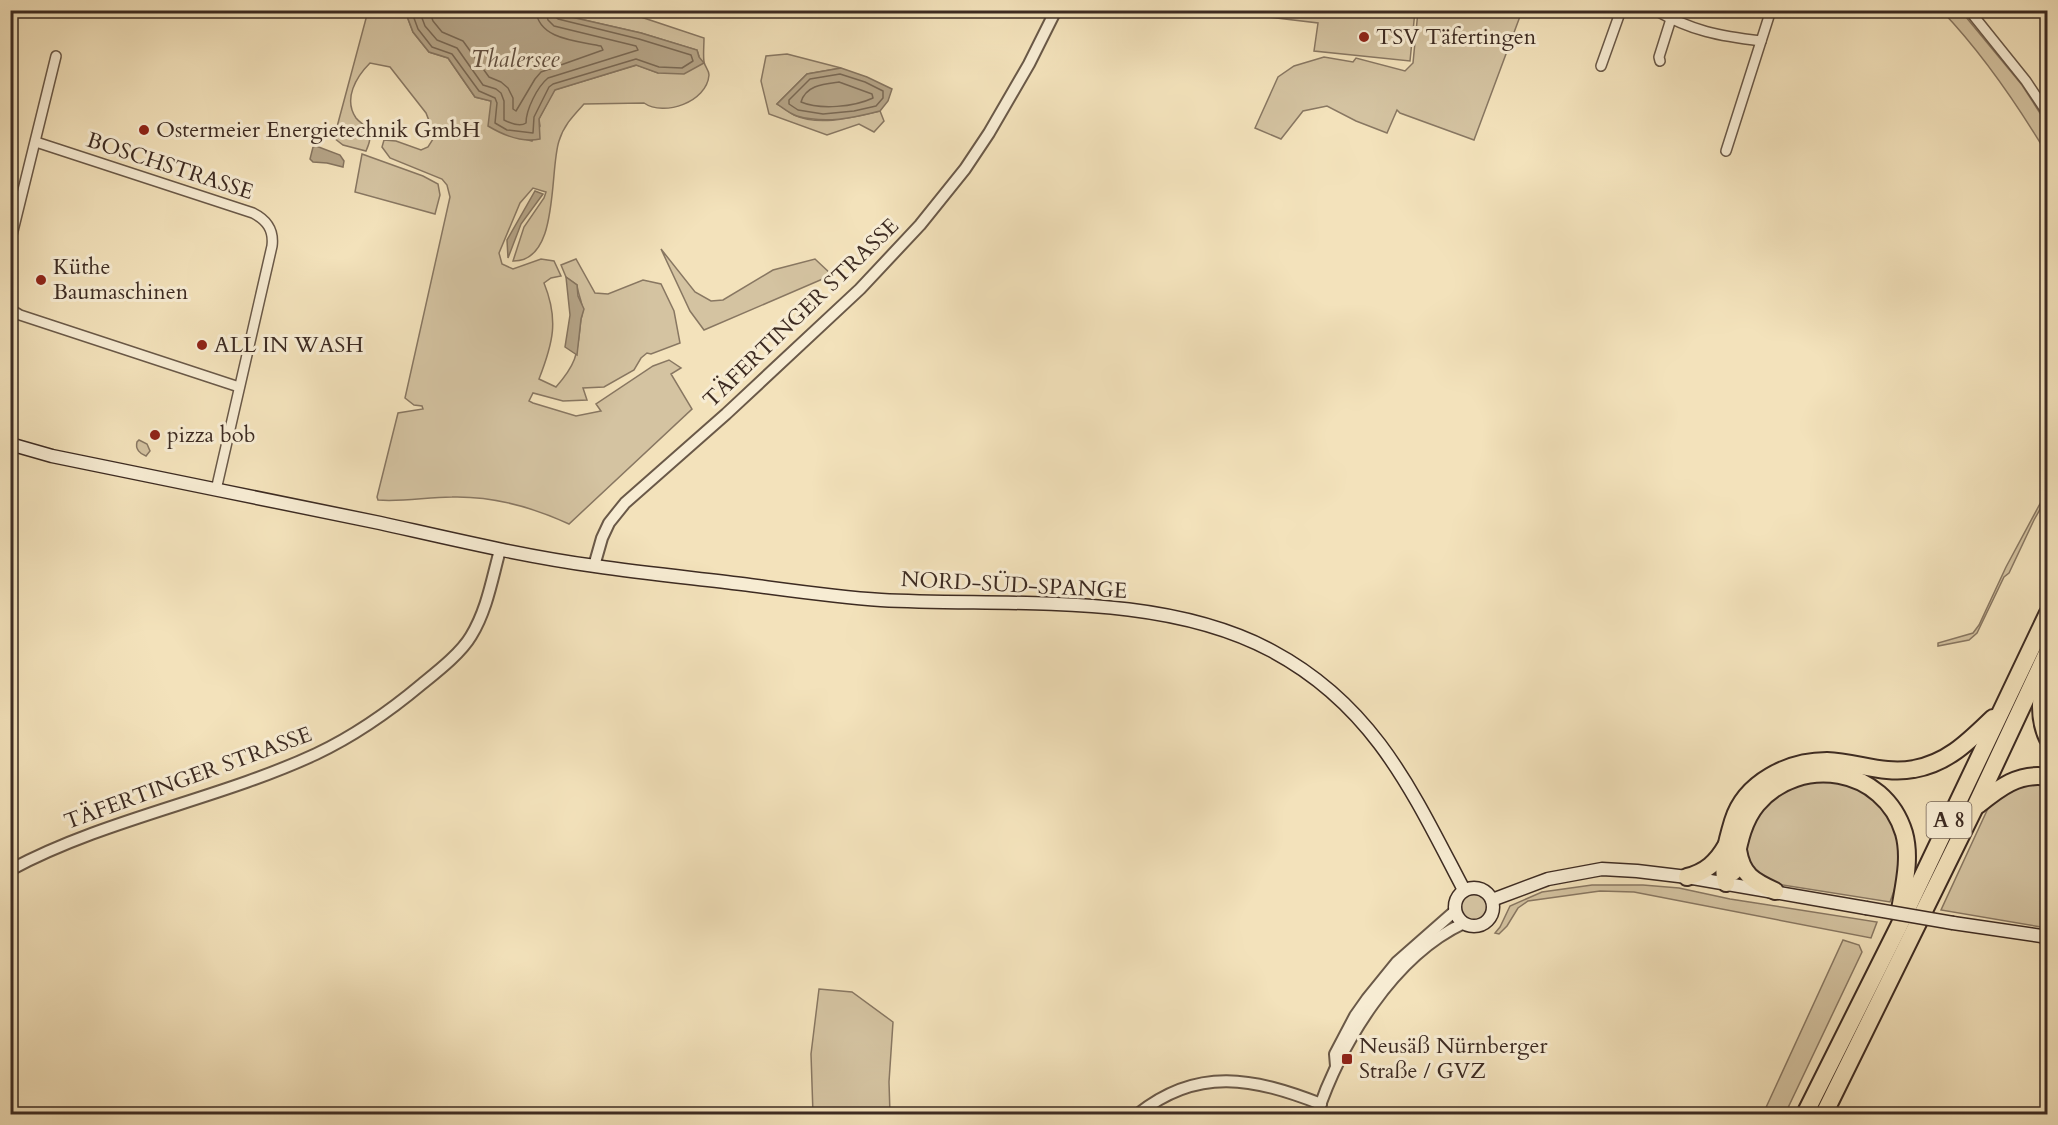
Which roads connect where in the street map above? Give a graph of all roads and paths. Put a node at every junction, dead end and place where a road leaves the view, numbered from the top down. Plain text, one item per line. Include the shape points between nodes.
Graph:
1 (1056, 10) edge
2 (1621, 10) edge
3 (1655, 10) edge
4 (1771, 10) edge
5 (1969, 10) edge
6 (1671, 19) junction
7 (1761, 40) junction
8 (56, 56) dead end
9 (1660, 61) dead end
10 (1601, 66) dead end
11 (2048, 114) edge
12 (36, 142) junction
13 (1726, 150) dead end
14 (10, 243) edge
15 (10, 309) edge
16 (239, 387) junction
17 (10, 444) edge
18 (216, 490) junction
19 (500, 550) junction
20 (594, 566) junction
21 (2048, 613) edge
22 (2048, 651) edge
23 (2048, 661) edge
24 (2000, 711) junction
25 (2048, 739) edge
26 (2048, 777) edge
27 (1975, 807) junction
28 (1732, 847) junction
29 (10, 870) edge
30 (1687, 877) junction
31 (1726, 884) junction
32 (1464, 890) junction
33 (1775, 891) junction
34 (1492, 900) junction
35 (1455, 911) junction
36 (1464, 923) junction
37 (1898, 928) junction
38 (2047, 937) edge
39 (1391, 975) junction
40 (1319, 1109) edge
41 (1138, 1114) edge
42 (1805, 1114) edge
43 (1824, 1114) edge

1 - 20 street, TÄFERTINGER STRASSE via 989,133 920,225 860,290 625,503 605,530
2 - 10 street
3 - 6 street
4 - 7 street
5 - 11 street
6 - 7 street via 1704,32
6 - 9 street
7 - 13 street
8 - 12 street
12 - 14 street
12 - 16 street, BOSCHSTRASSE via 264,218 273,237 272,246
15 - 16 street
16 - 18 street, BOSCHSTRASSE
17 - 18 main road, NORD-SÜD-SPANGE
18 - 19 main road, NORD-SÜD-SPANGE
19 - 20 main road, NORD-SÜD-SPANGE
19 - 29 street, TÄFERTINGER STRASSE via 481,618 470,639 404,699 363,727 318,753 266,775 104,828
20 - 32 main road, NORD-SÜD-SPANGE via 881,600 1133,610 1223,630 1274,652 1330,691 1358,718 1410,788
21 - 24 highway, A 8
22 - 27 highway, A 8
23 - 25 highway via 2040,707
24 - 28 highway via 1953,755 1934,764 1912,770 1882,771 1847,763 1815,762 1773,774 1749,793 1736,811
24 - 37 highway, A 8
26 - 27 highway via 2029,776 2012,781
27 - 43 highway, A 8
28 - 30 highway via 1709,867
28 - 31 highway via 1724,873
28 - 33 highway via 1747,874
28 - 37 highway via 1755,806 1790,779 1828,773 1861,783 1885,801 1904,833 1907,864
30 - 31 main road
30 - 34 main road via 1602,869 1548,879
31 - 33 main road
32 - 34 main road via 1481,889
32 - 35 main road via 1456,899
33 - 38 main road, bridge
34 - 36 main road via 1492,912 1485,923
35 - 36 main road
35 - 39 street via 1411,949
36 - 39 street via 1432,942
37 - 42 highway, A 8
39 - 40 street via 1336,1066
40 - 41 street via 1251,1082 1225,1081 1199,1084 1169,1095

